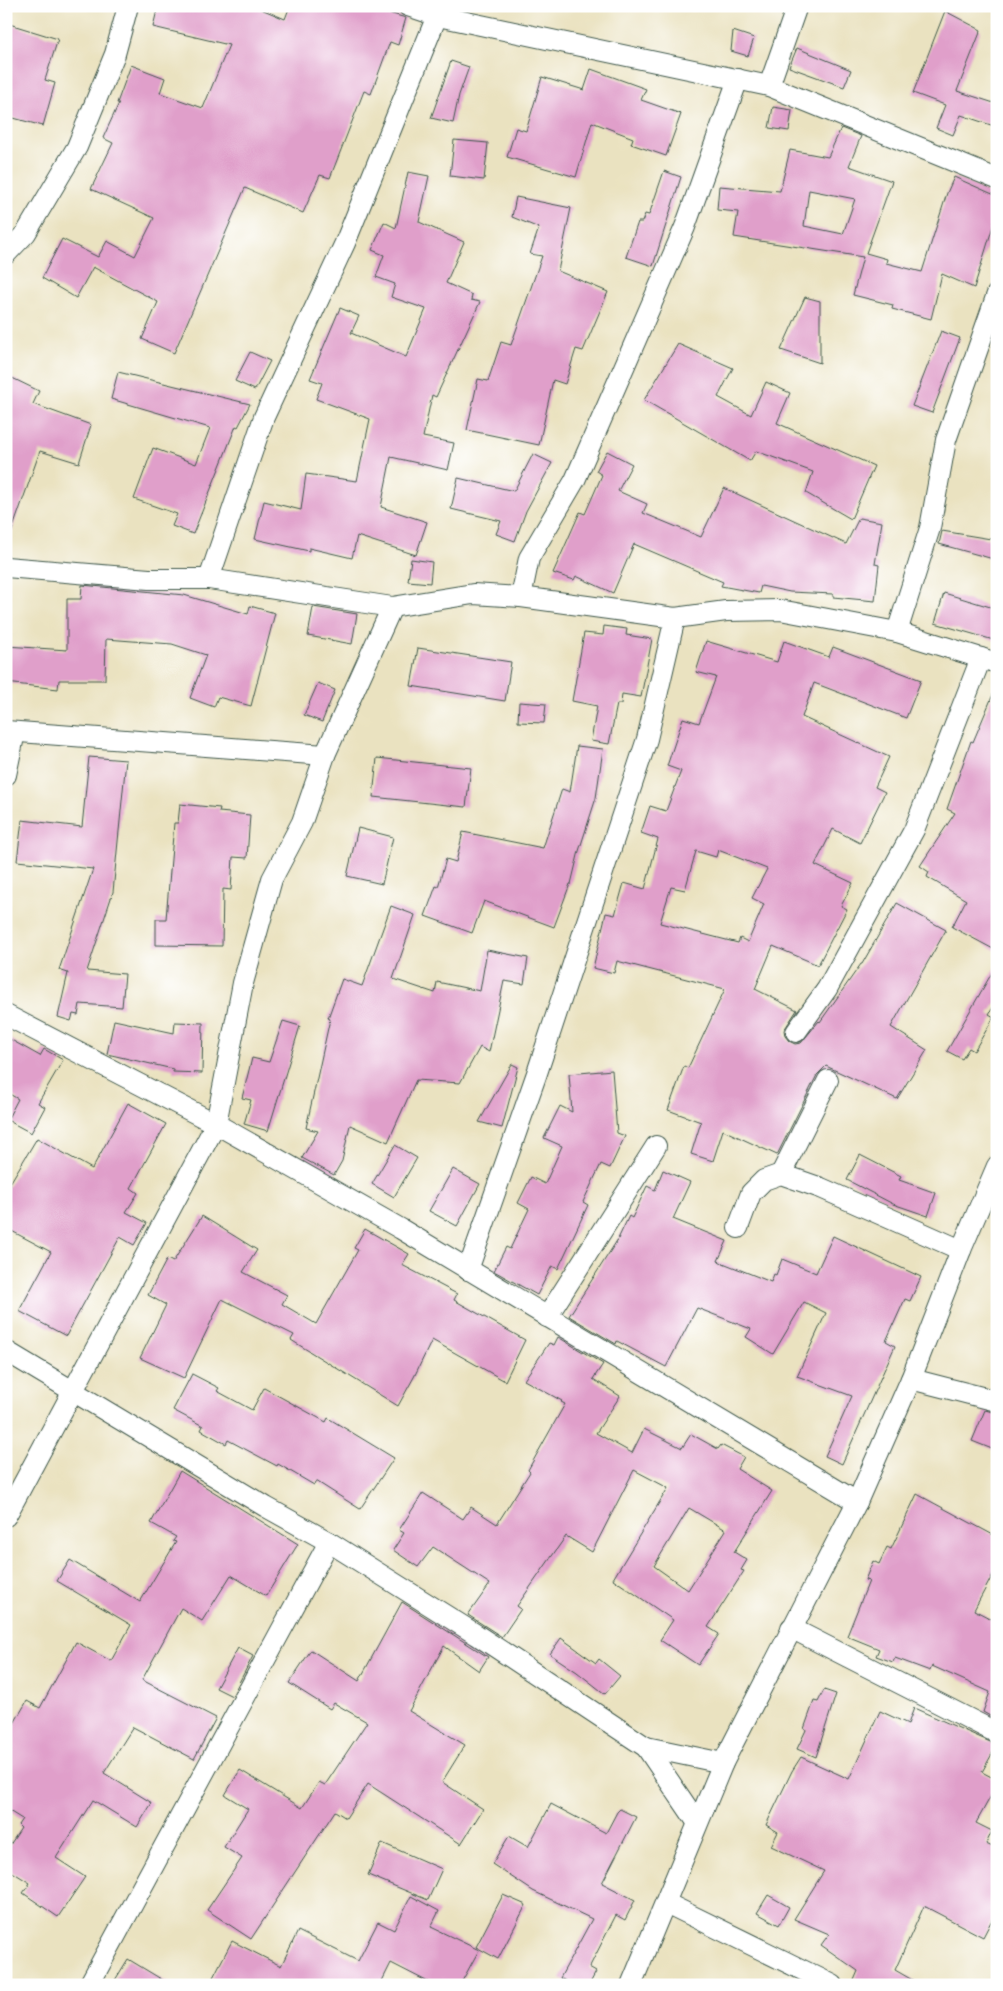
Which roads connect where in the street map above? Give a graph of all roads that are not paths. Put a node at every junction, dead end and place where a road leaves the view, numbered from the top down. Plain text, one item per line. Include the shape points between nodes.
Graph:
1 (128, 6) edge
2 (408, 6) edge
3 (797, 6) edge
4 (440, 11) edge
5 (738, 79) junction
6 (769, 86) junction
7 (997, 179) edge
8 (6, 254) edge
9 (997, 294) edge
10 (6, 567) edge
11 (209, 579) junction
12 (521, 597) junction
13 (392, 607) junction
14 (675, 618) junction
15 (897, 632) junction
16 (989, 660) edge
17 (11, 731) edge
18 (325, 755) junction
19 (6, 775) edge
20 (6, 1015) edge
21 (796, 1032) dead end
22 (828, 1080) dead end
23 (216, 1124) junction
24 (656, 1146) dead end
25 (997, 1166) edge
26 (781, 1174) junction
27 (738, 1228) dead end
28 (961, 1250) junction
29 (468, 1270) junction
30 (547, 1317) junction
31 (6, 1351) edge
32 (911, 1380) junction
33 (73, 1391) junction
34 (997, 1401) edge
35 (857, 1502) junction
36 (6, 1516) edge
37 (329, 1542) junction
38 (791, 1628) junction
39 (997, 1734) edge
40 (646, 1748) junction
41 (723, 1763) junction
42 (697, 1822) junction
43 (666, 1903) junction
44 (89, 1985) edge
45 (631, 1985) edge
46 (833, 1985) edge

1 - 8 street via 115,54 76,148 26,233
2 - 4 street
3 - 6 street
4 - 5 street
4 - 11 street via 345,242 264,417
5 - 6 street
5 - 12 street via 685,227 575,480 529,558
6 - 7 street
9 - 15 street via 946,440 930,528
10 - 11 street via 149,578
11 - 13 street
12 - 13 street via 473,594
12 - 14 street
13 - 18 street
14 - 15 street via 726,611 780,610
14 - 29 street via 647,738 540,1064
15 - 16 street
16 - 21 street via 914,830 827,989
17 - 18 street
17 - 19 street
18 - 23 street via 302,822 272,879 243,983
20 - 23 street
22 - 26 street
23 - 29 street
23 - 33 street
24 - 30 street
25 - 28 street
26 - 27 street via 764,1180 751,1193
26 - 28 street via 821,1188
28 - 32 street
29 - 30 street
30 - 35 street
31 - 33 street
32 - 34 street
32 - 35 street
33 - 36 street
33 - 37 street
35 - 38 street
37 - 40 street via 477,1634
37 - 44 street
38 - 39 street
38 - 41 street
40 - 41 street
40 - 42 street
41 - 42 street
42 - 43 street
43 - 45 street
43 - 46 street

